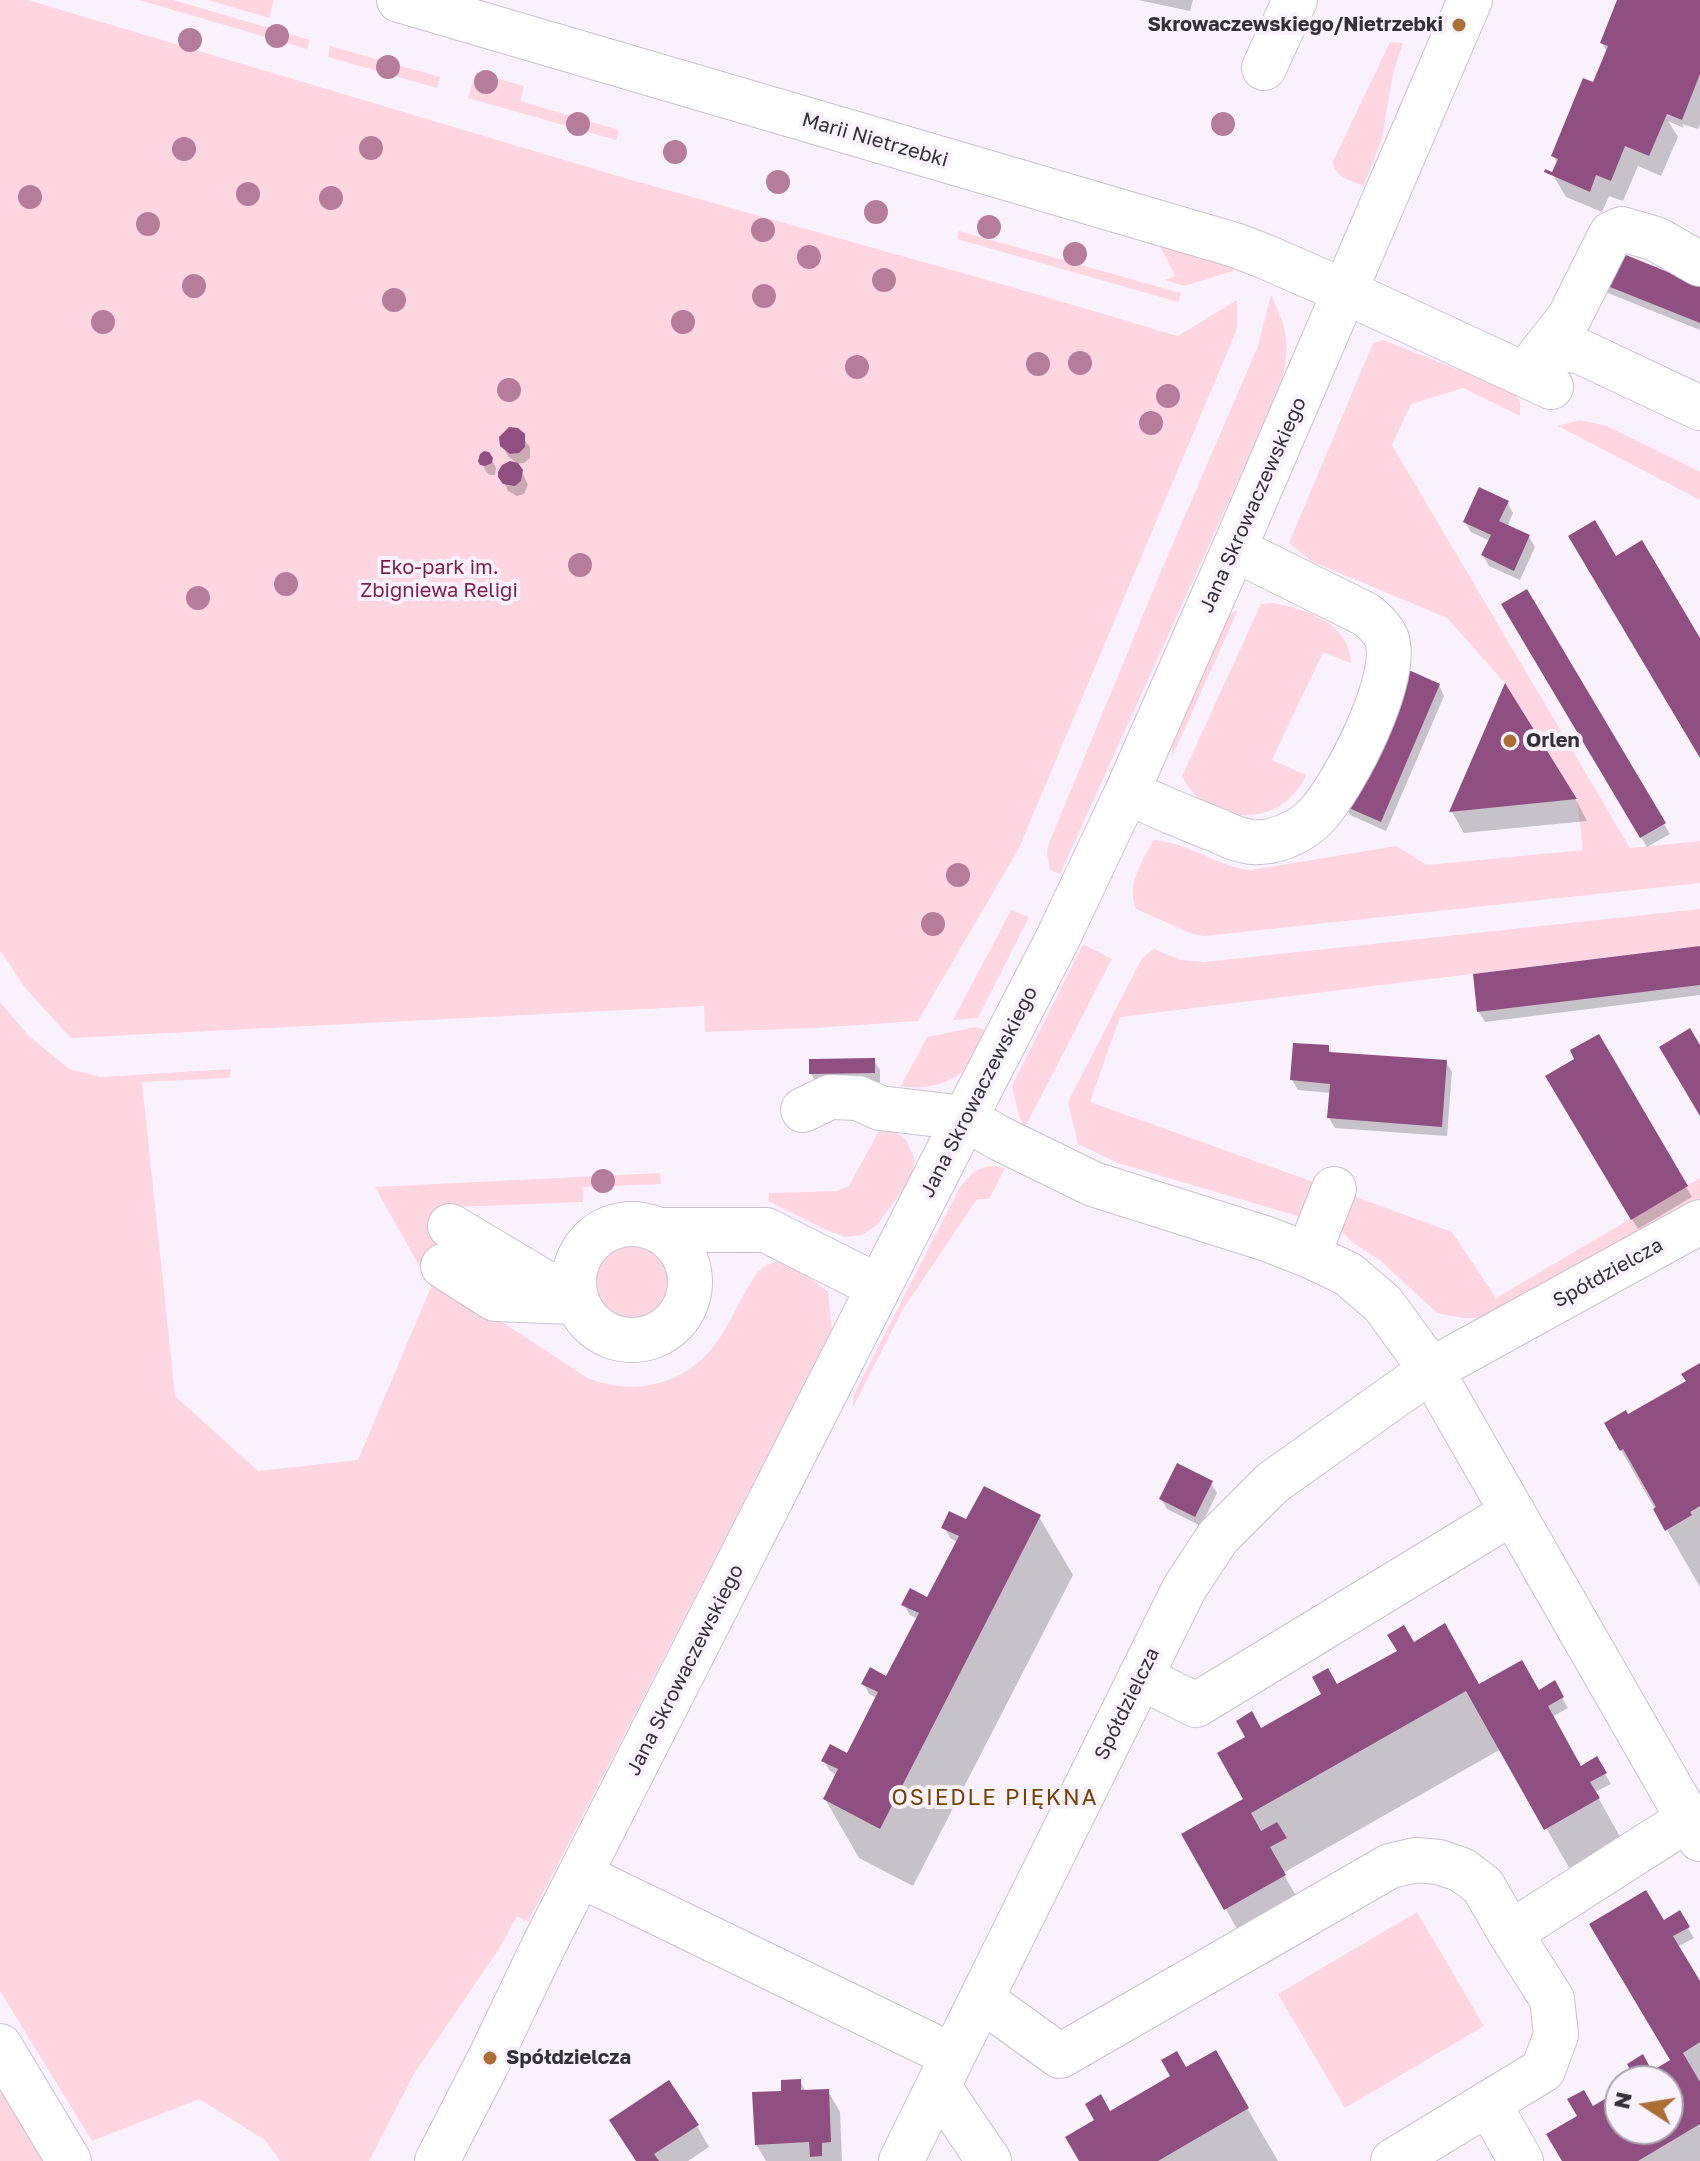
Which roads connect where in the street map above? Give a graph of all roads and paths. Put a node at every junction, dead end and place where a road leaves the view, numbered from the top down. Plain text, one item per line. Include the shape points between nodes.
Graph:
1 (399, 0) edge
2 (1295, 0) edge
3 (1470, 0) edge
4 (1264, 68) dead end
5 (1700, 264) edge
6 (1346, 292) junction
7 (1540, 373) junction
8 (1700, 408) edge
9 (1234, 549) junction
10 (1127, 792) junction
11 (880, 1108) dead end
12 (965, 1118) junction
13 (1334, 1189) dead end
14 (1700, 1222) edge
15 (660, 1230) junction
16 (447, 1246) dead end
17 (1308, 1255) junction
18 (879, 1287) junction
19 (577, 1302) junction
20 (1431, 1370) junction
21 (1513, 1512) junction
22 (1140, 1677) junction
23 (1694, 1829) edge
24 (580, 1875) junction
25 (1510, 1933) junction
26 (981, 1999) junction
27 (0, 2046) edge
28 (945, 2071) junction
29 (1488, 2103) junction
30 (69, 2161) edge
31 (437, 2161) edge
32 (901, 2161) edge
33 (989, 2161) edge
34 (1393, 2161) edge
35 (1521, 2161) edge

1 - 6 street, Marii Nietrzebki via 1235,245
2 - 4 street
3 - 6 street, Jana Skrowaczewskiego
5 - 7 street via 1656,239 1622,229 1611,234
6 - 7 street, Marii Nietrzebki
6 - 9 street, Jana Skrowaczewskiego
7 - 8 street via 1559,349 1579,351
9 - 10 street, Jana Skrowaczewskiego
9 - 10 street via 1365,614 1378,626 1386,636 1388,671 1378,704 1332,797 1298,831 1247,842
10 - 12 street, Jana Skrowaczewskiego
11 - 12 street
12 - 17 street via 1093,1184
12 - 18 street, Jana Skrowaczewskiego
13 - 17 street
14 - 20 street, Spółdzielcza
15 - 18 street via 766,1230
15 - 19 street via 621,1225 587,1245 577,1262
15 - 19 street via 686,1258 691,1277 690,1295 671,1327 655,1337 618,1339 587,1320
16 - 19 street
17 - 20 street via 1348,1274 1383,1304
18 - 24 street, Jana Skrowaczewskiego
20 - 21 street
20 - 22 street, Spółdzielcza via 1272,1483 1218,1537 1184,1589
21 - 22 street via 1196,1705
21 - 23 street
22 - 26 street, Spółdzielcza
23 - 25 street
24 - 28 street
24 - 31 street, Jana Skrowaczewskiego
25 - 26 street via 1483,1886 1462,1870 1416,1860 1390,1866 1060,2056
25 - 29 street via 1552,1999 1556,2035 1543,2070
26 - 28 street, Spółdzielcza
27 - 30 street
28 - 32 street, Spółdzielcza
28 - 33 street
29 - 34 street
29 - 35 street

